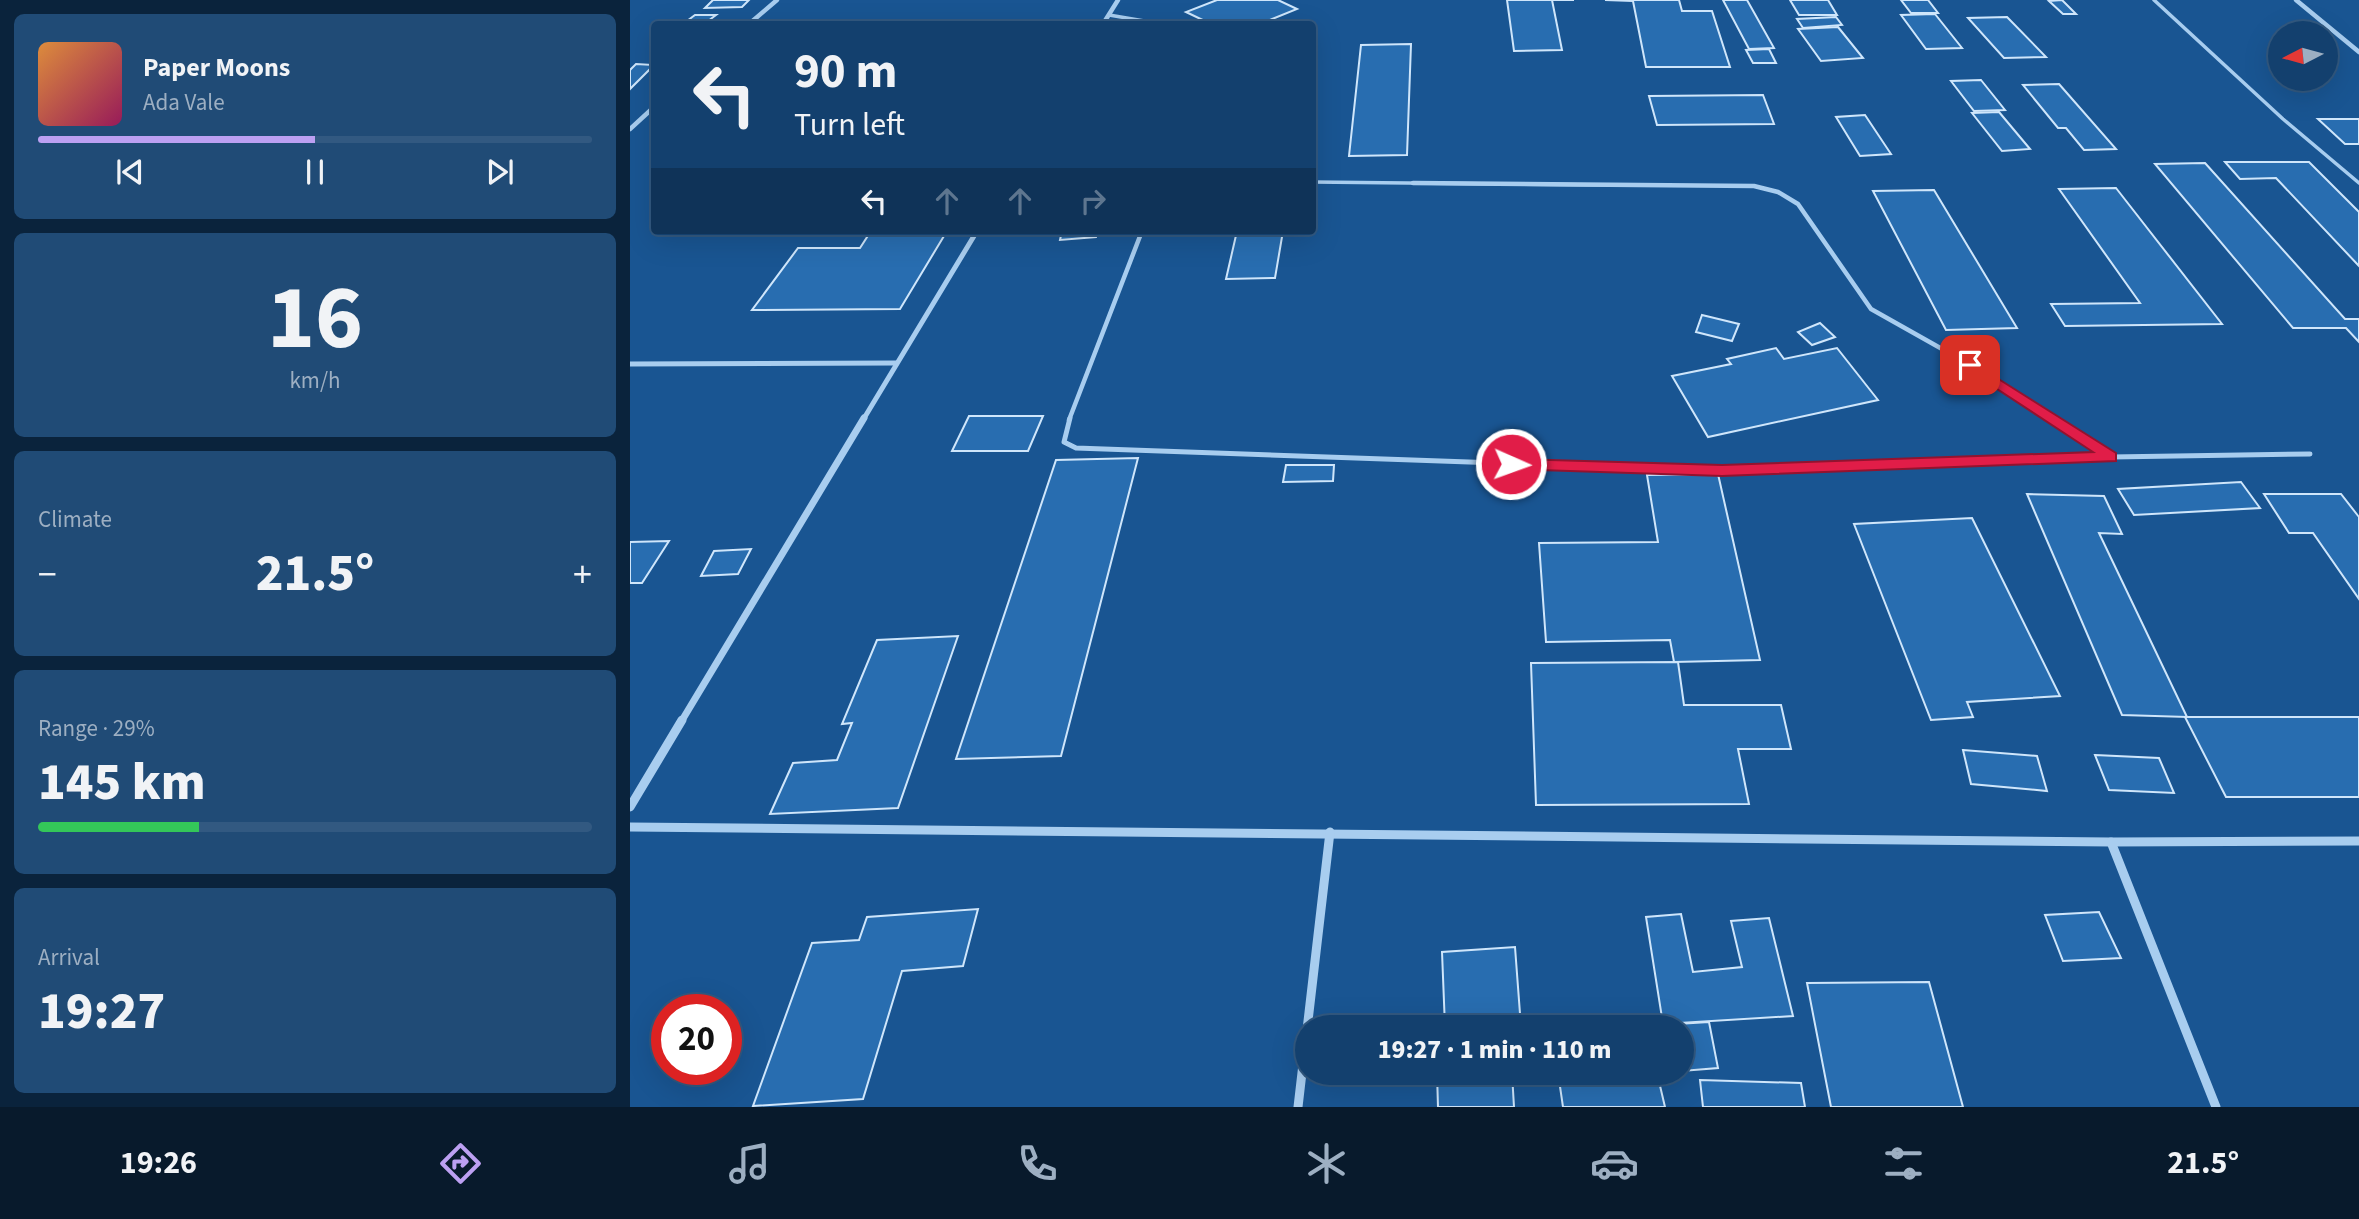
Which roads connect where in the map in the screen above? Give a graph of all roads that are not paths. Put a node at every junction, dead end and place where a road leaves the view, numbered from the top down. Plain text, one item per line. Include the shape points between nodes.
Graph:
1 (776, 0) edge
2 (1118, 0) edge
3 (2154, 0) edge
4 (2295, 0) edge
5 (1109, 15) junction
6 (752, 21) edge
7 (1105, 21) edge
8 (1144, 21) edge
9 (2359, 52) edge
10 (651, 110) edge
11 (630, 129) edge
12 (1316, 182) edge
13 (2359, 183) edge
14 (975, 235) edge
15 (1140, 235) edge
16 (896, 363) junction
17 (630, 364) edge
18 (2310, 454) dead end
19 (2111, 457) junction
20 (630, 807) edge
21 (630, 827) edge
22 (1330, 832) junction
23 (2359, 841) edge
24 (2111, 842) junction
25 (1297, 1107) edge
26 (2216, 1107) edge

1 - 6 street
2 - 5 street
3 - 13 lane
4 - 9 street
5 - 7 street
5 - 8 lane
10 - 11 street
12 - 19 lane via 1754,186 1778,192 1798,204 1871,309 1990,376
14 - 16 street
15 - 19 lane via 1065,431 1064,442 1076,448 1722,471
16 - 17 street
16 - 20 street
18 - 19 lane
21 - 22 street
22 - 24 street
22 - 25 street
23 - 24 street
24 - 26 street

